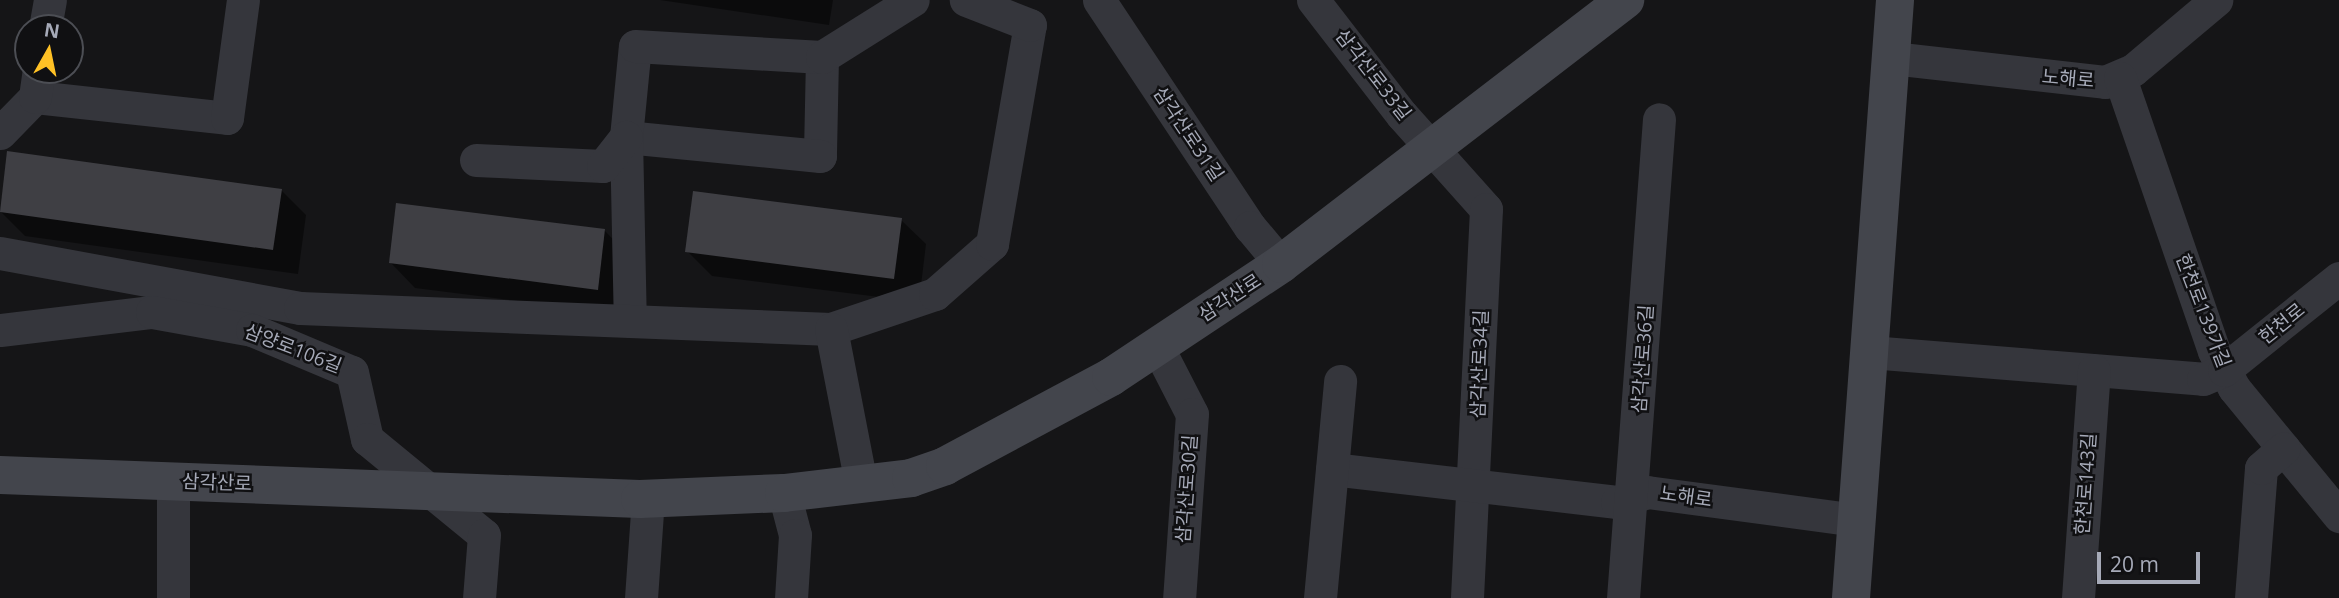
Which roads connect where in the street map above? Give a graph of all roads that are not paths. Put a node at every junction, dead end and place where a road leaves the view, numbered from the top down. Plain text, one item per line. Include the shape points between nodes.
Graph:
1 (243, 0) edge
2 (913, 0) edge
3 (966, 0) edge
4 (1099, 0) edge
5 (1313, 0) edge
6 (1625, 0) edge
7 (1895, 0) edge
8 (2216, 0) edge
9 (822, 57) junction
10 (1892, 58) junction
11 (2119, 78) junction
12 (37, 84) edge
13 (1659, 119) dead end
14 (0, 133) edge
15 (626, 136) junction
16 (1434, 149) junction
17 (477, 160) dead end
18 (0, 253) edge
19 (1281, 264) junction
20 (2339, 278) edge
21 (630, 321) junction
22 (831, 329) junction
23 (0, 330) edge
24 (1157, 346) junction
25 (1870, 352) junction
26 (2224, 370) junction
27 (2094, 371) junction
28 (1340, 381) dead end
29 (2284, 448) junction
30 (1332, 469) junction
31 (0, 474) edge
32 (173, 481) junction
33 (861, 484) junction
34 (1475, 484) junction
35 (434, 491) junction
36 (784, 493) junction
37 (1633, 495) junction
38 (648, 499) junction
39 (2339, 516) edge
40 (1857, 520) junction
41 (173, 598) edge
42 (479, 598) edge
43 (641, 598) edge
44 (791, 598) edge
45 (1179, 598) edge
46 (1320, 598) edge
47 (1467, 598) edge
48 (1623, 598) edge
49 (1852, 598) edge
50 (2078, 598) edge
51 (2251, 598) edge

1 - 12 street via 228,118
2 - 9 street
3 - 22 street via 1030,25 992,244 935,294
4 - 19 street, 삼각산로31길 via 1250,227
5 - 16 street, 삼각산로33길
6 - 16 street, 삼각산로
7 - 10 street
8 - 11 street
9 - 15 street via 635,46
9 - 15 street via 820,156
10 - 11 street, 노해로 via 1967,70 2105,82
10 - 25 street
11 - 26 street, 한천로139가길
12 - 14 street
13 - 37 street, 삼각산로36길
15 - 17 street via 603,166
15 - 21 street
16 - 19 street, 삼각산로
16 - 34 street, 삼각산로34길 via 1486,209
18 - 21 street via 300,308
19 - 24 street, 삼각산로
20 - 26 street, 한천로
21 - 22 street
22 - 33 street
23 - 35 street, 삼양로106길 via 152,312 252,330 352,372 367,439
24 - 33 street, 삼각산로 via 1111,377 945,466 911,478
24 - 45 street, 삼각산로30길 via 1192,414
25 - 27 street
25 - 40 street
26 - 27 street via 2203,379
26 - 29 street, 한천로139가길
27 - 50 street, 한천로143길
28 - 30 street
29 - 39 street, 한천로139가길
29 - 51 street via 2261,468
30 - 34 street, 노해로
30 - 46 street
31 - 32 street, 삼각산로
32 - 35 street, 삼각산로
32 - 41 street
33 - 36 street, 삼각산로
34 - 37 street, 노해로 via 1617,502
34 - 47 street, 삼각산로34길
35 - 38 street, 삼각산로
35 - 42 street via 484,535
36 - 38 street, 삼각산로
36 - 44 street via 795,535
37 - 40 street, 노해로 via 1647,492
37 - 48 street, 삼각산로36길
38 - 43 street
40 - 49 street

